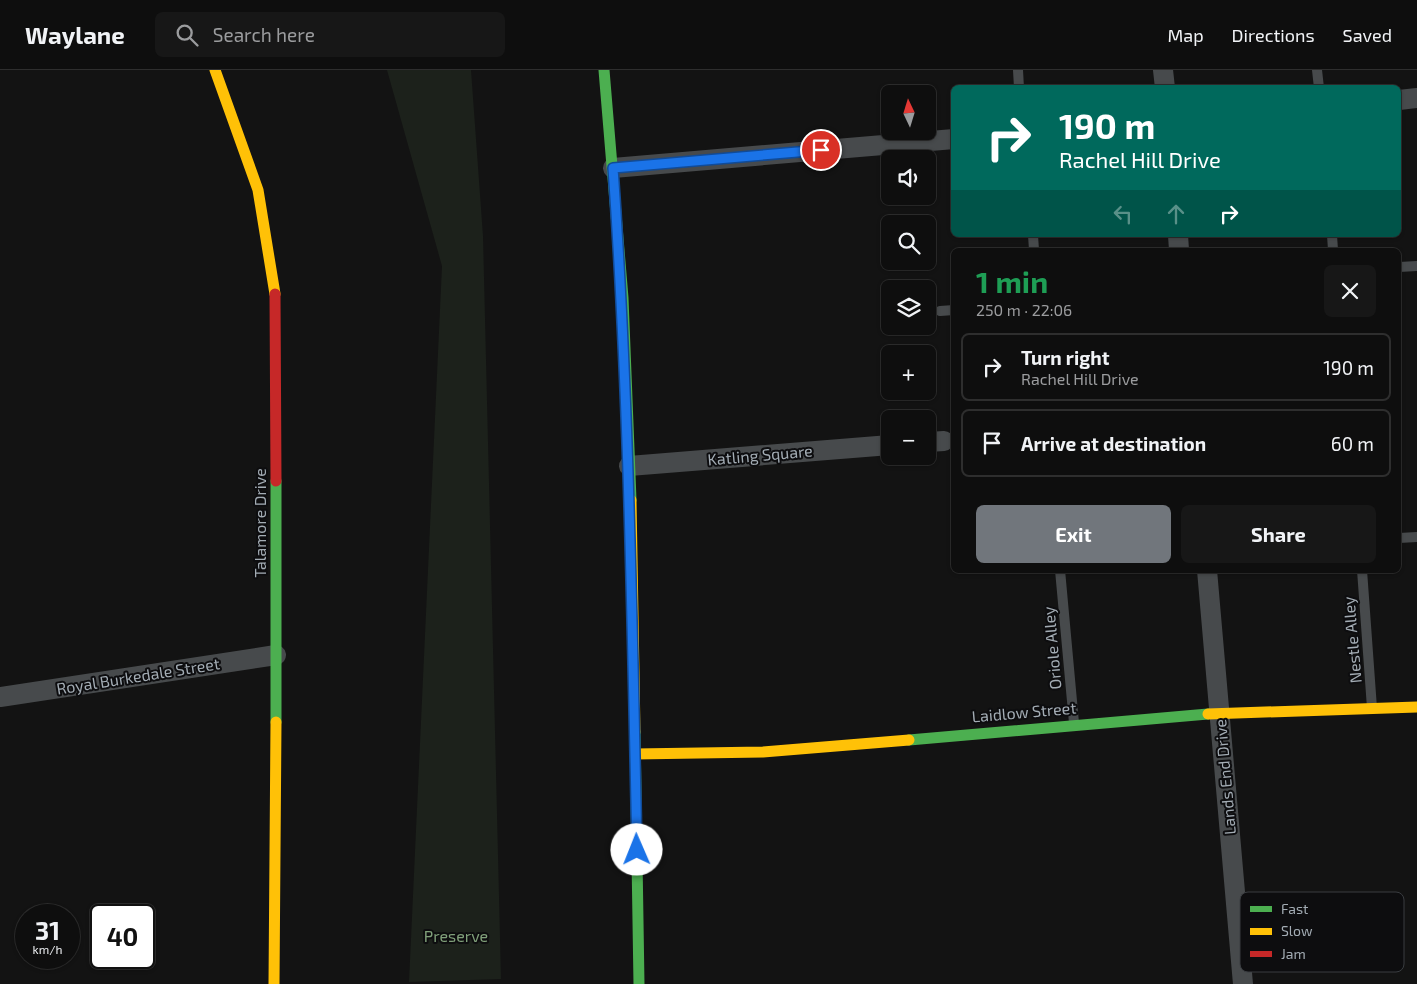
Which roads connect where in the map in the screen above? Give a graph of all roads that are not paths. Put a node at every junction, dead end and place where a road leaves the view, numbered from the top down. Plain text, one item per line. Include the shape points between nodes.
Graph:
1 (215, 70) edge
2 (604, 70) edge
3 (1018, 70) edge
4 (1163, 70) edge
5 (1317, 70) edge
6 (1020, 85) edge
7 (1165, 85) edge
8 (1318, 85) edge
9 (1417, 98) edge
10 (1401, 100) edge
11 (951, 139) edge
12 (613, 168) junction
13 (1417, 266) edge
14 (1401, 268) edge
15 (951, 310) edge
16 (940, 311) dead end
17 (881, 446) edge
18 (629, 466) junction
19 (1417, 536) edge
20 (1401, 538) edge
21 (1060, 573) edge
22 (1207, 573) edge
23 (1362, 573) edge
24 (276, 655) junction
25 (0, 697) edge
26 (1417, 707) edge
27 (1372, 708) junction
28 (1220, 713) junction
29 (1074, 724) junction
30 (635, 754) junction
31 (1240, 949) edge
32 (274, 984) edge
33 (639, 984) edge

1 - 24 street, Talamore Drive via 258,190 275,296
2 - 12 street
3 - 6 lane
4 - 7 street
5 - 8 lane
9 - 10 street
11 - 12 street
12 - 18 street via 621,263
13 - 14 lane
15 - 16 lane
17 - 18 street, Katling Square
18 - 30 street
19 - 20 lane
21 - 29 lane, Oriole Alley
22 - 28 street, Lands End Drive
23 - 27 lane, Nestle Alley
24 - 25 street, Royal Burkedale Street
24 - 32 street, Talamore Drive
26 - 27 street, Laidlow Street
27 - 28 street, Laidlow Street
28 - 29 street, Laidlow Street
28 - 31 street, Lands End Drive
29 - 30 street, Laidlow Street via 763,752
30 - 33 street

